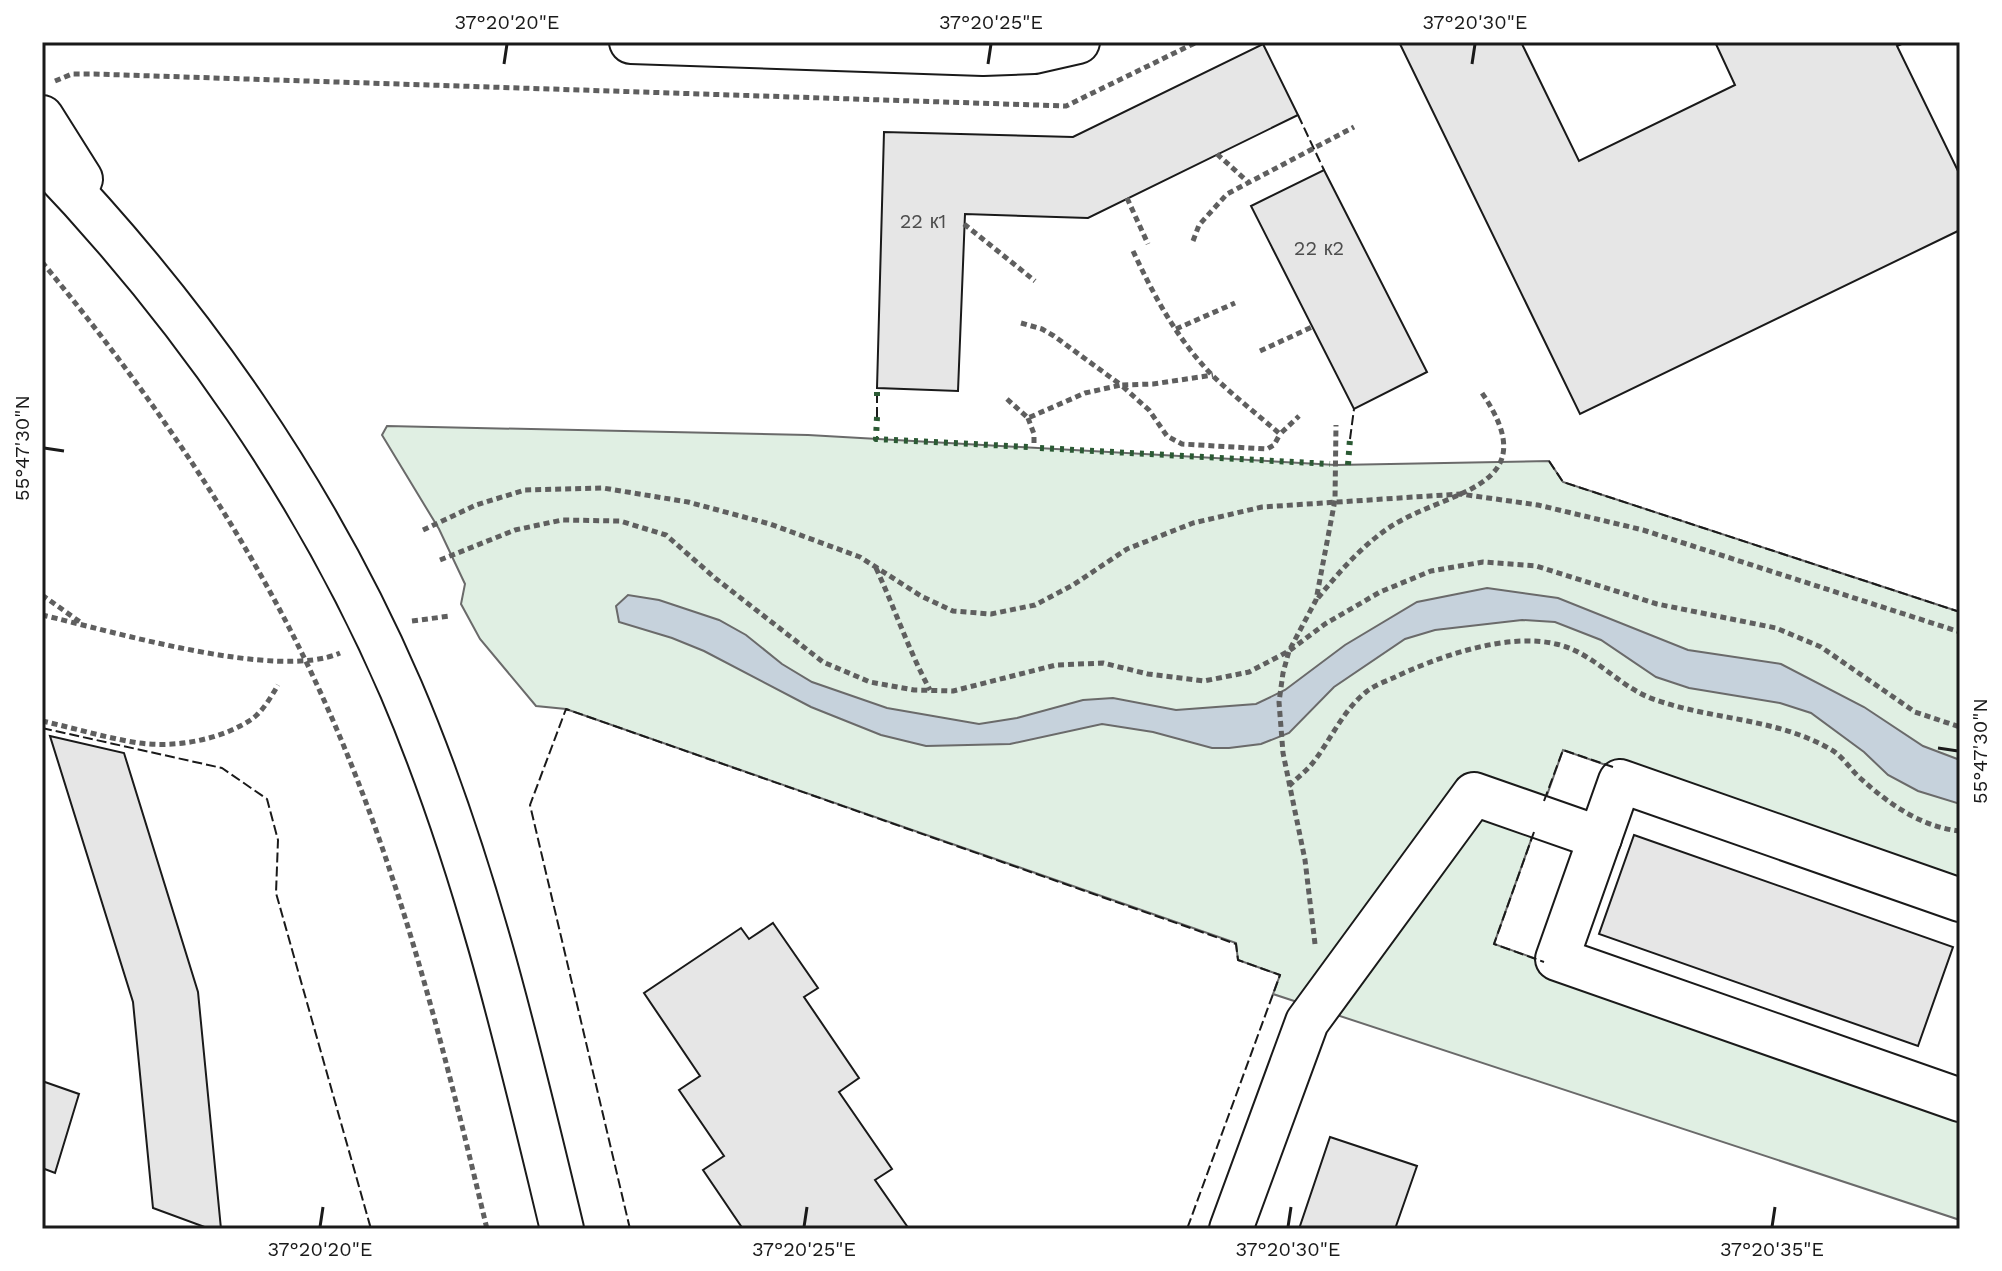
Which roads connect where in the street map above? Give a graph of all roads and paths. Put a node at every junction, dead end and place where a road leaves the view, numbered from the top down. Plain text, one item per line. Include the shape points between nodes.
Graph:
1 (631, 42) edge
2 (1078, 42) edge
3 (1197, 42) edge
4 (72, 74) dead end
5 (42, 117) edge
6 (1354, 127) dead end
7 (1217, 154) dead end
8 (42, 158) edge
9 (1248, 182) junction
10 (1127, 198) dead end
11 (964, 224) dead end
12 (1193, 241) dead end
13 (1148, 244) dead end
14 (126, 251) junction
15 (1133, 251) dead end
16 (42, 262) edge
17 (1035, 281) dead end
18 (1235, 303) dead end
19 (1021, 323) dead end
20 (1312, 327) dead end
21 (1176, 329) junction
22 (1260, 351) dead end
23 (1213, 375) junction
24 (1121, 385) junction
25 (1482, 393) dead end
26 (1007, 399) dead end
27 (1299, 416) dead end
28 (1028, 418) junction
29 (1336, 425) dead end
30 (1280, 434) junction
31 (1034, 448) dead end
32 (1460, 494) junction
33 (1335, 500) junction
34 (423, 530) dead end
35 (440, 560) dead end
36 (876, 567) junction
37 (42, 595) edge
38 (1316, 600) junction
39 (42, 615) edge
40 (84, 625) junction
41 (1960, 632) edge
42 (1289, 651) junction
43 (328, 659) dead end
44 (304, 661) junction
45 (278, 685) dead end
46 (930, 690) junction
47 (42, 721) edge
48 (1960, 727) edge
49 (1289, 786) junction
50 (1960, 831) edge
51 (1600, 838) junction
52 (1960, 900) edge
53 (1322, 1001) junction
54 (1960, 1100) edge
55 (487, 1229) edge
56 (562, 1229) edge
57 (1231, 1229) edge

1 - 2 street via 1017,54
3 - 4 path via 1066,106
5 - 14 street
6 - 9 path
7 - 9 path
8 - 14 street
9 - 12 path via 1215,205
10 - 13 path
11 - 17 path
14 - 56 street via 206,350 255,423 368,617 402,691 474,890
15 - 21 path
16 - 44 path via 166,423
18 - 21 path
19 - 24 path via 1054,336
20 - 22 path
21 - 23 path
23 - 24 path
23 - 30 path
24 - 28 path via 1085,393
24 - 30 path via 1149,410 1167,436 1182,444 1267,449
25 - 32 path via 1499,417 1506,446 1497,469
26 - 28 path
27 - 30 path
28 - 31 path
29 - 33 path
32 - 33 path
32 - 38 path via 1389,527 1348,561
32 - 41 path via 1538,505 1643,530
33 - 36 path via 1262,507 1193,523 1127,549 1035,605 991,614 953,611
33 - 38 path
34 - 36 path via 525,490 603,488 688,502 770,524
35 - 46 path via 515,530 562,520 620,521 666,535 823,662 870,682
36 - 46 path
37 - 40 path
38 - 42 path
39 - 40 path
40 - 44 path via 195,651
42 - 46 path via 1249,672 1204,681 1103,663 1056,665 953,691
42 - 48 path via 1380,592 1431,571 1483,562 1536,566 1657,604 1776,628 1821,647 1915,712
42 - 49 path via 1279,702
43 - 44 path
44 - 55 path via 355,775 391,875 445,1053
45 - 47 path via 254,718 225,733 186,743 141,743
49 - 50 path via 1366,691 1435,660 1484,647 1535,642 1557,644 1589,659 1636,694 1783,728 1833,750 1903,813
49 - 53 path via 1305,860
51 - 52 street via 1620,781
51 - 53 street via 1474,794
51 - 54 street via 1557,959
53 - 57 street via 1307,1022

